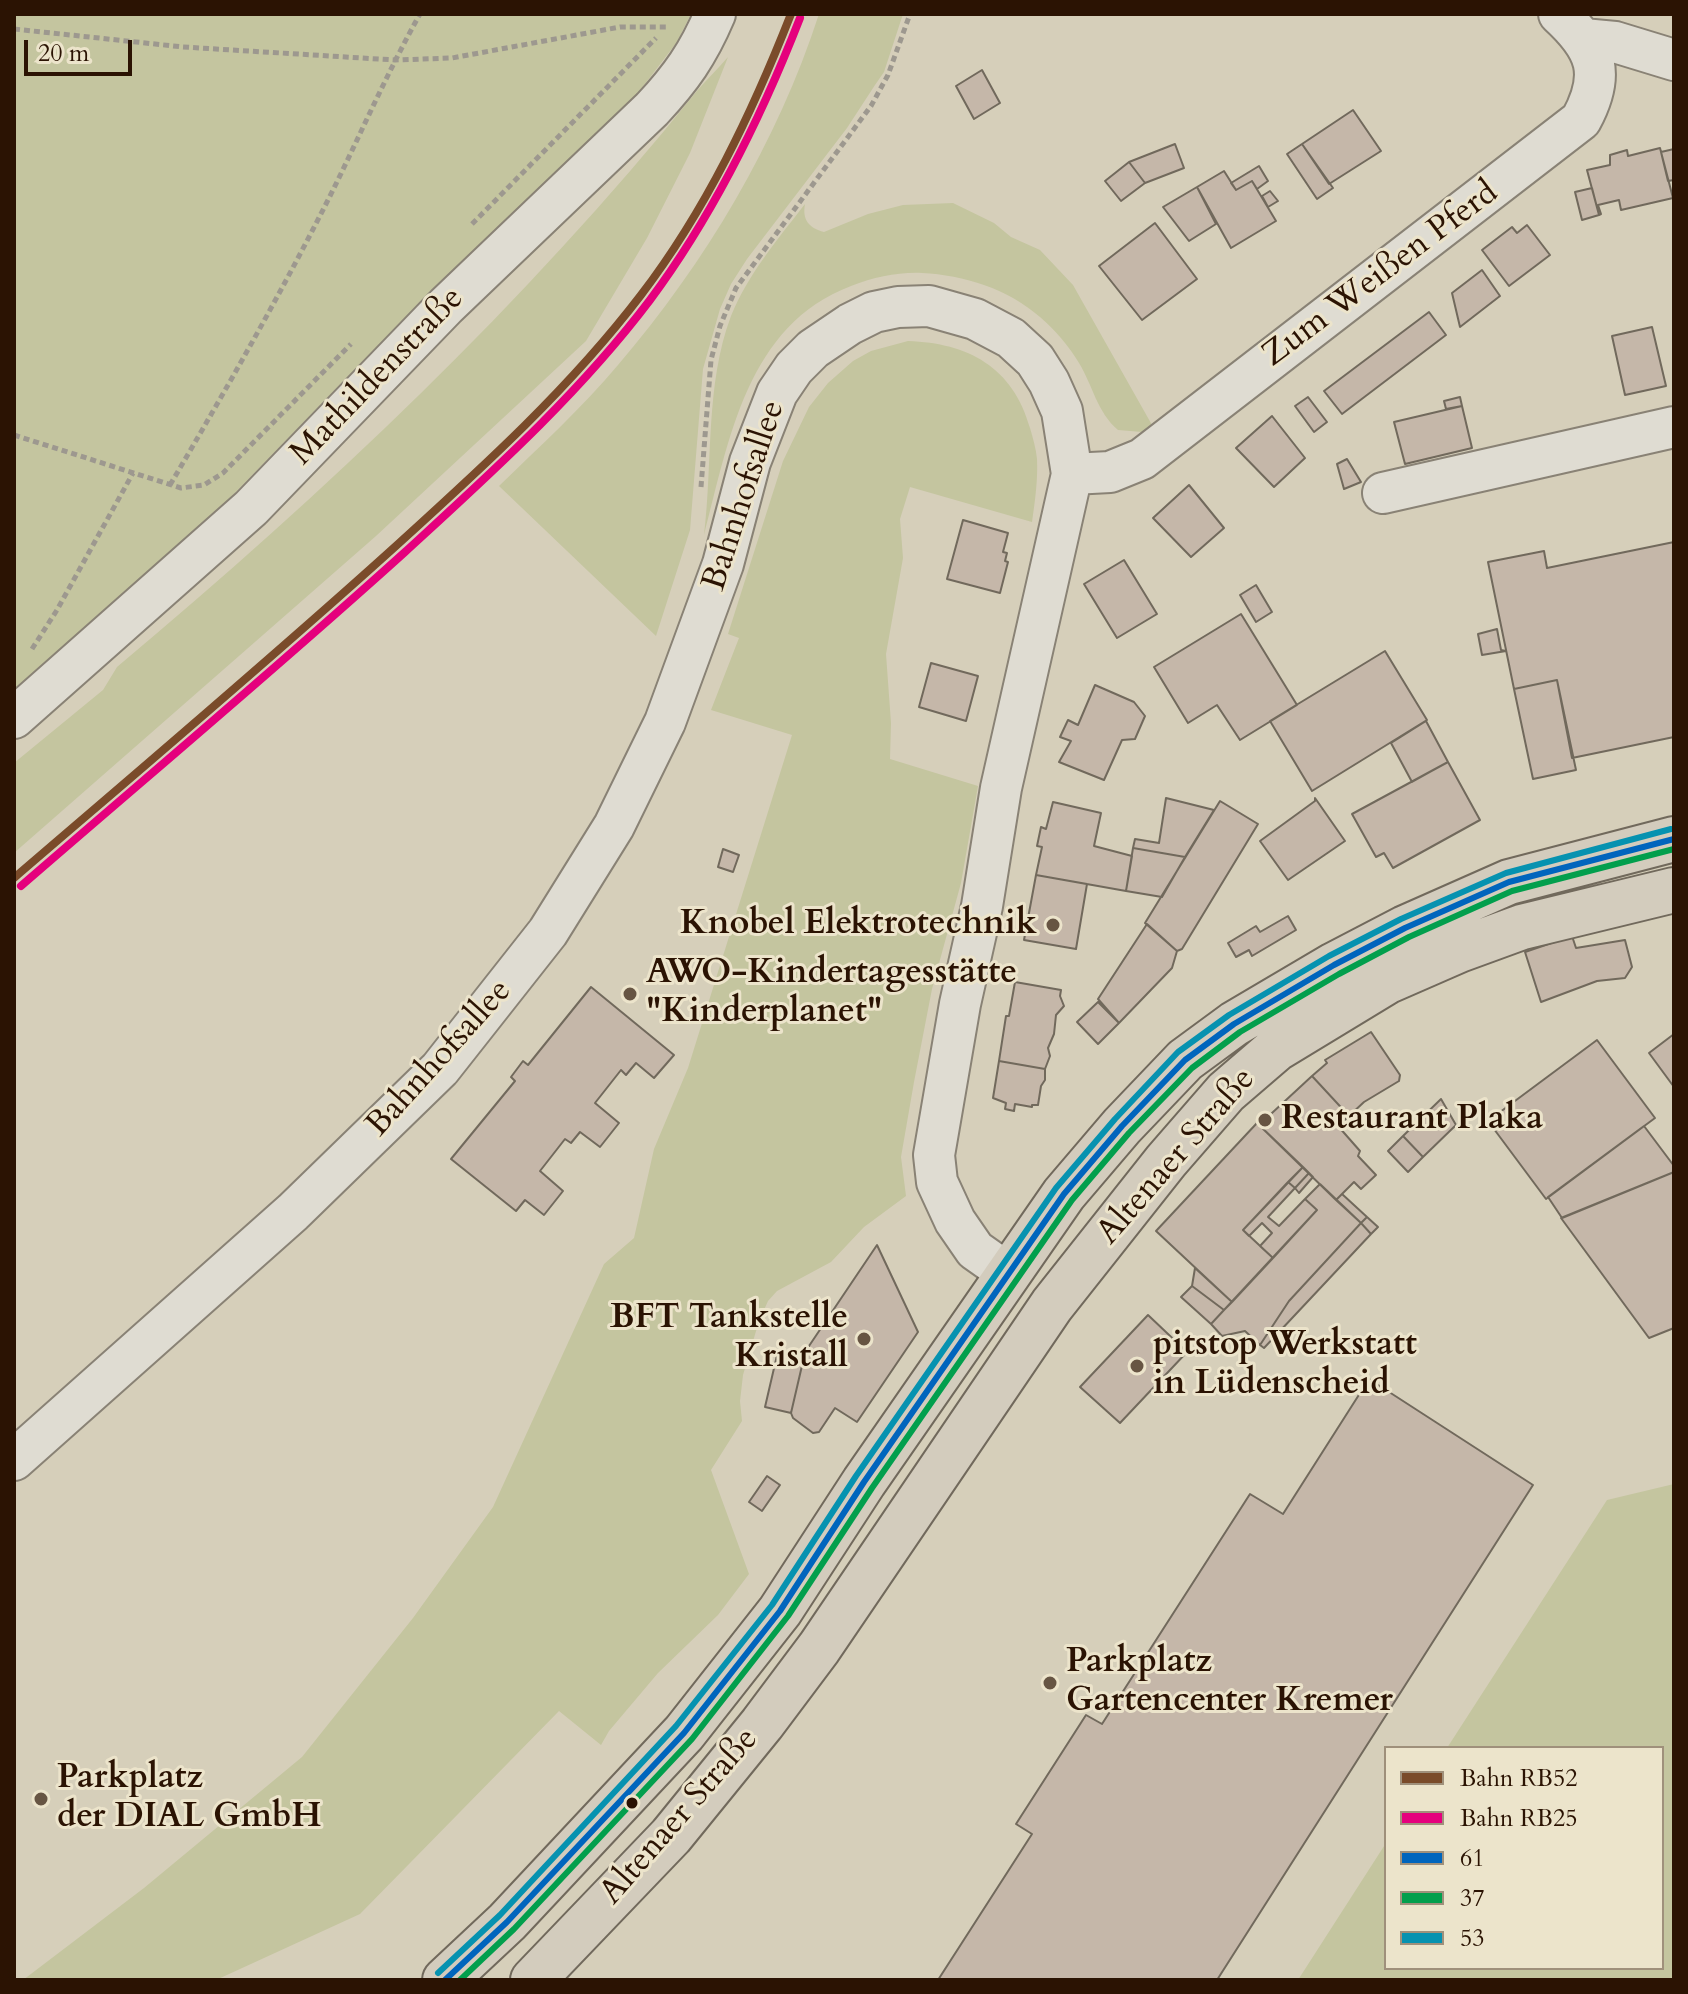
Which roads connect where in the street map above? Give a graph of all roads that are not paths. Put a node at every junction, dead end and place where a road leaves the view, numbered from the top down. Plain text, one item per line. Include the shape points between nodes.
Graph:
1 (715, 14) edge
2 (1571, 26) edge
3 (1674, 60) edge
4 (1674, 427) edge
5 (1072, 474) junction
6 (1383, 493) dead end
7 (14, 718) edge
8 (1674, 839) edge
9 (1674, 890) edge
10 (1009, 1274) junction
11 (1052, 1305) junction
12 (14, 1460) edge
13 (780, 1611) junction
14 (819, 1648) junction
15 (447, 1979) edge
16 (533, 1980) edge

1 - 7 street, Mathildenstraße via 682,77 652,109 446,306 251,508
2 - 3 street
2 - 5 street, Zum Weißen Pferd via 1596,68 1592,101 1581,120 1142,459 1110,472
4 - 6 street
5 - 10 street, Bahnhofsallee via 1001,788 934,1155 937,1182 955,1221 975,1250
5 - 12 street, Bahnhofsallee via 1062,411 1049,382 1035,360 993,327 951,310 898,307 862,318 813,349 777,393 665,722 614,826 548,932 440,1069 293,1212
8 - 10 main road, Altenaer Straße via 1509,882 1405,928 1234,1024 1185,1060 1122,1126 1064,1194
9 - 11 main road, Altenaer Straße via 1522,927 1459,950 1388,981 1276,1049 1226,1092
10 - 11 main road
10 - 13 main road, Altenaer Straße
11 - 14 main road, Altenaer Straße
13 - 14 main road
13 - 15 main road, Altenaer Straße via 684,1733
14 - 16 main road, Altenaer Straße via 671,1836

